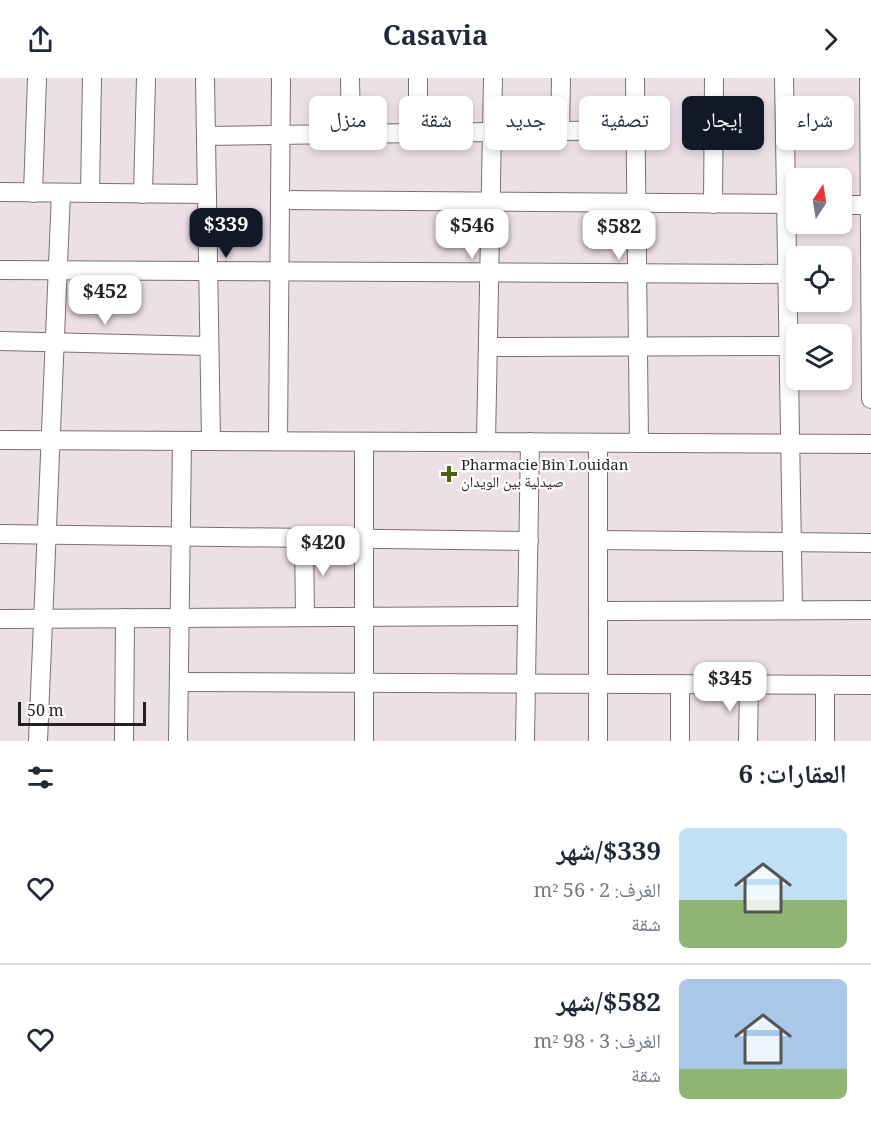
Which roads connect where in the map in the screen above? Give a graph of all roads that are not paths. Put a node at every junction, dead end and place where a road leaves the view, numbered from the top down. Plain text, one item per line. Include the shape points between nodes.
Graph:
1 (37, 78) edge
2 (92, 78) edge
3 (146, 78) edge
4 (205, 78) edge
5 (280, 78) edge
6 (350, 78) edge
7 (418, 78) edge
8 (493, 78) edge
9 (561, 78) edge
10 (634, 78) edge
11 (714, 78) edge
12 (784, 78) edge
13 (868, 78) edge
14 (350, 96) edge
15 (418, 96) edge
16 (493, 96) edge
17 (561, 96) edge
18 (634, 96) edge
19 (280, 135) junction
20 (309, 135) edge
21 (206, 136) junction
22 (870, 143) edge
23 (492, 150) edge
24 (635, 150) edge
25 (789, 168) edge
26 (0, 192) edge
27 (33, 193) junction
28 (61, 193) junction
29 (90, 193) junction
30 (143, 194) junction
31 (207, 194) junction
32 (280, 200) junction
33 (491, 202) junction
34 (636, 203) junction
35 (713, 204) junction
36 (786, 204) edge
37 (852, 205) edge
38 (870, 205) edge
39 (0, 270) edge
40 (58, 270) junction
41 (208, 271) junction
42 (279, 271) junction
43 (490, 272) junction
44 (637, 273) junction
45 (786, 274) edge
46 (0, 341) edge
47 (55, 343) junction
48 (209, 346) junction
49 (786, 346) edge
50 (488, 347) junction
51 (638, 348) junction
52 (789, 390) edge
53 (871, 399) edge
54 (0, 440) edge
55 (51, 440) junction
56 (182, 441) junction
57 (211, 441) junction
58 (278, 441) junction
59 (364, 442) junction
60 (486, 442) junction
61 (530, 442) junction
62 (597, 443) junction
63 (639, 443) junction
64 (790, 444) junction
65 (871, 444) edge
66 (0, 534) edge
67 (46, 534) junction
68 (180, 537) junction
69 (304, 538) junction
70 (364, 539) junction
71 (598, 540) junction
72 (529, 541) junction
73 (792, 542) junction
74 (871, 543) edge
75 (598, 610) junction
76 (793, 610) junction
77 (871, 610) edge
78 (527, 616) junction
79 (305, 617) junction
80 (364, 617) junction
81 (43, 618) junction
82 (125, 618) junction
83 (179, 618) junction
84 (0, 619) edge
85 (179, 682) junction
86 (364, 683) junction
87 (526, 684) junction
88 (598, 684) junction
89 (680, 684) junction
90 (749, 685) junction
91 (825, 685) junction
92 (871, 686) edge
93 (38, 741) edge
94 (124, 741) edge
95 (178, 741) edge
96 (364, 741) edge
97 (525, 741) edge
98 (598, 741) edge
99 (680, 741) edge
100 (748, 741) edge
101 (825, 741) edge

1 - 27 street
2 - 29 street
3 - 30 street
4 - 21 street
5 - 19 street
6 - 14 street
7 - 15 street
8 - 16 street
9 - 17 street
10 - 18 street
11 - 35 street
12 - 25 street
13 - 22 street
19 - 20 street
19 - 21 street
19 - 32 street
21 - 31 street
22 - 38 street
23 - 33 street
24 - 34 street
26 - 27 street
27 - 28 street
28 - 29 street
28 - 40 street
29 - 30 street
30 - 31 street
31 - 41 street
32 - 33 street
32 - 42 street
33 - 34 street
33 - 43 street
34 - 35 street
34 - 44 street
35 - 36 street
37 - 38 street
38 - 53 street
39 - 40 street
40 - 41 street
40 - 47 street
41 - 42 street
41 - 48 street
42 - 43 street
42 - 58 street
43 - 44 street
43 - 50 street
44 - 45 street
44 - 51 street
46 - 47 street
47 - 48 street
47 - 55 street
48 - 57 street
49 - 51 street
50 - 51 street
50 - 60 street
51 - 63 street
52 - 64 street
54 - 55 street
55 - 56 street
55 - 67 street
56 - 57 street
56 - 68 street
57 - 58 street
58 - 59 street
59 - 60 street
59 - 70 street
60 - 61 street
61 - 62 street
61 - 72 street
62 - 63 street
62 - 71 street
63 - 64 street
64 - 65 street
64 - 73 street
66 - 67 street
67 - 68 street
67 - 81 street
68 - 69 street
68 - 83 street
69 - 70 street
69 - 79 street
70 - 72 street
70 - 80 street
71 - 73 street
71 - 75 street
72 - 78 street
73 - 74 street
73 - 76 street
75 - 76 street
75 - 88 street
76 - 77 street
78 - 80 street
78 - 87 street
79 - 80 street
79 - 83 street
80 - 86 street
81 - 82 street
81 - 84 street
81 - 93 street
82 - 83 street
82 - 94 street
83 - 85 street
85 - 86 street
85 - 95 street
86 - 87 street
86 - 96 street
87 - 88 street
87 - 97 street
88 - 89 street
88 - 98 street
89 - 90 street
89 - 99 street
90 - 91 street
90 - 100 street
91 - 92 street
91 - 101 street

